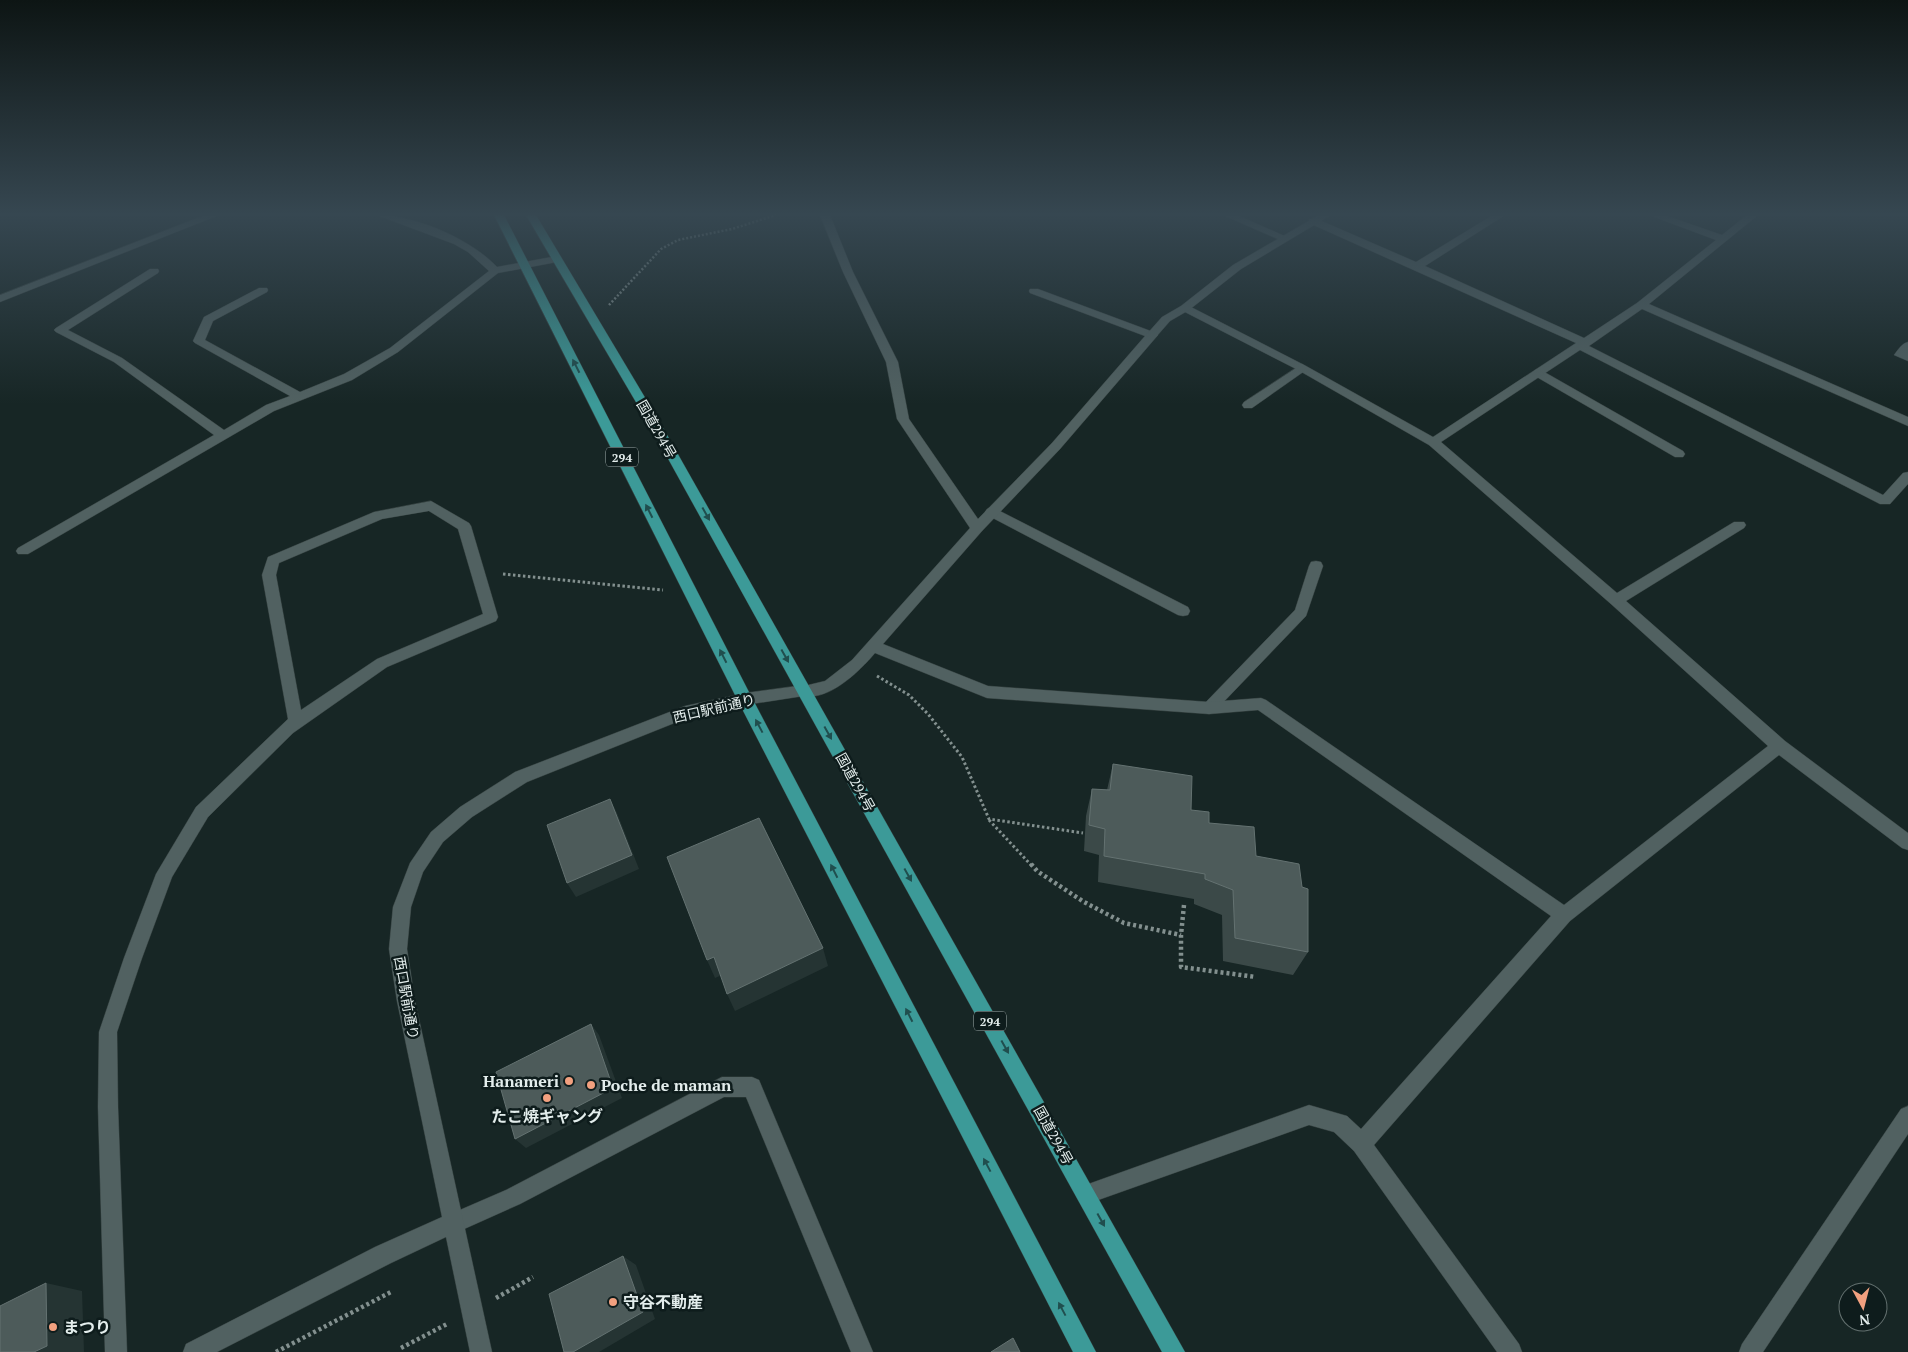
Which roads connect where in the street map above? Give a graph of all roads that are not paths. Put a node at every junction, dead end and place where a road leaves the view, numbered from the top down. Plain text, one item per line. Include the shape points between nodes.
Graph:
1 (53, 278) edge
2 (143, 278) edge
3 (486, 278) edge
4 (531, 278) edge
5 (569, 278) edge
6 (851, 278) edge
7 (1222, 278) edge
8 (1443, 278) edge
9 (1675, 278) edge
10 (263, 290) dead end
11 (1034, 291) dead end
12 (0, 299) edge
13 (1642, 305) junction
14 (1185, 308) junction
15 (1152, 335) junction
16 (1583, 344) junction
17 (1908, 346) edge
18 (1908, 358) edge
19 (1302, 368) junction
20 (1539, 373) junction
21 (299, 396) junction
22 (1248, 405) dead end
23 (1908, 422) edge
24 (224, 435) junction
25 (1433, 442) junction
26 (1679, 454) dead end
27 (1908, 476) edge
28 (992, 512) junction
29 (1739, 525) dead end
30 (977, 528) junction
31 (23, 551) dead end
32 (1316, 566) dead end
33 (1616, 600) junction
34 (1183, 611) dead end
35 (874, 647) junction
36 (805, 691) junction
37 (745, 699) junction
38 (1209, 708) junction
39 (296, 722) junction
40 (1779, 746) junction
41 (1908, 843) edge
42 (1564, 915) junction
43 (1908, 1116) edge
44 (1361, 1144) junction
45 (1087, 1194) junction
46 (453, 1223) junction
47 (116, 1352) edge
48 (194, 1352) edge
49 (481, 1352) edge
50 (862, 1352) edge
51 (1085, 1352) edge
52 (1174, 1352) edge
53 (1511, 1352) edge
54 (1750, 1352) edge

1 - 12 street
2 - 24 street via 60,330 118,360
3 - 21 street via 394,350 348,377
37 -> 4 highway, 294
5 -> 36 highway, 国道294号 / 294
6 - 30 street via 892,362 903,419
7 - 14 street, 西口駅前通り
8 - 16 street
9 - 13 street
10 - 21 street via 208,319 199,341
11 - 15 street
13 - 16 street
13 - 23 street
14 - 15 street, 西口駅前通り via 1166,319
14 - 19 street
15 - 28 street, 西口駅前通り via 1056,446
16 - 20 street
16 - 27 street via 1885,501
17 - 18 street via 1900,355
19 - 22 street
19 - 25 street
20 - 25 street
20 - 26 street
21 - 24 street via 270,408
24 - 31 street
25 - 33 street
28 - 30 street, 西口駅前通り
28 - 34 street
29 - 33 street
30 - 35 street, 西口駅前通り
32 - 38 street via 1301,612
33 - 40 street
35 - 36 street, 西口駅前通り via 829,686
35 - 38 street via 987,692
36 - 37 street, 西口駅前通り
36 -> 45 highway, 国道294号 / 294
37 - 46 street, 西口駅前通り via 685,712 521,777 466,812 437,838 416,868 402,906 398,949
51 -> 37 highway, 294
38 - 42 street via 1261,704
39 - 39 street via 269,575 273,560 379,515 431,506 464,526 491,616 382,663
39 - 47 street via 202,812 166,874 108,1032
40 - 41 street
40 - 42 street
42 - 44 street
43 - 54 street
44 - 45 street via 1340,1123 1309,1115
44 - 53 street
45 -> 52 highway, 国道294号 / 294
46 - 48 street
46 - 49 street, 西口駅前通り
46 - 50 street via 513,1197 722,1087 752,1087

